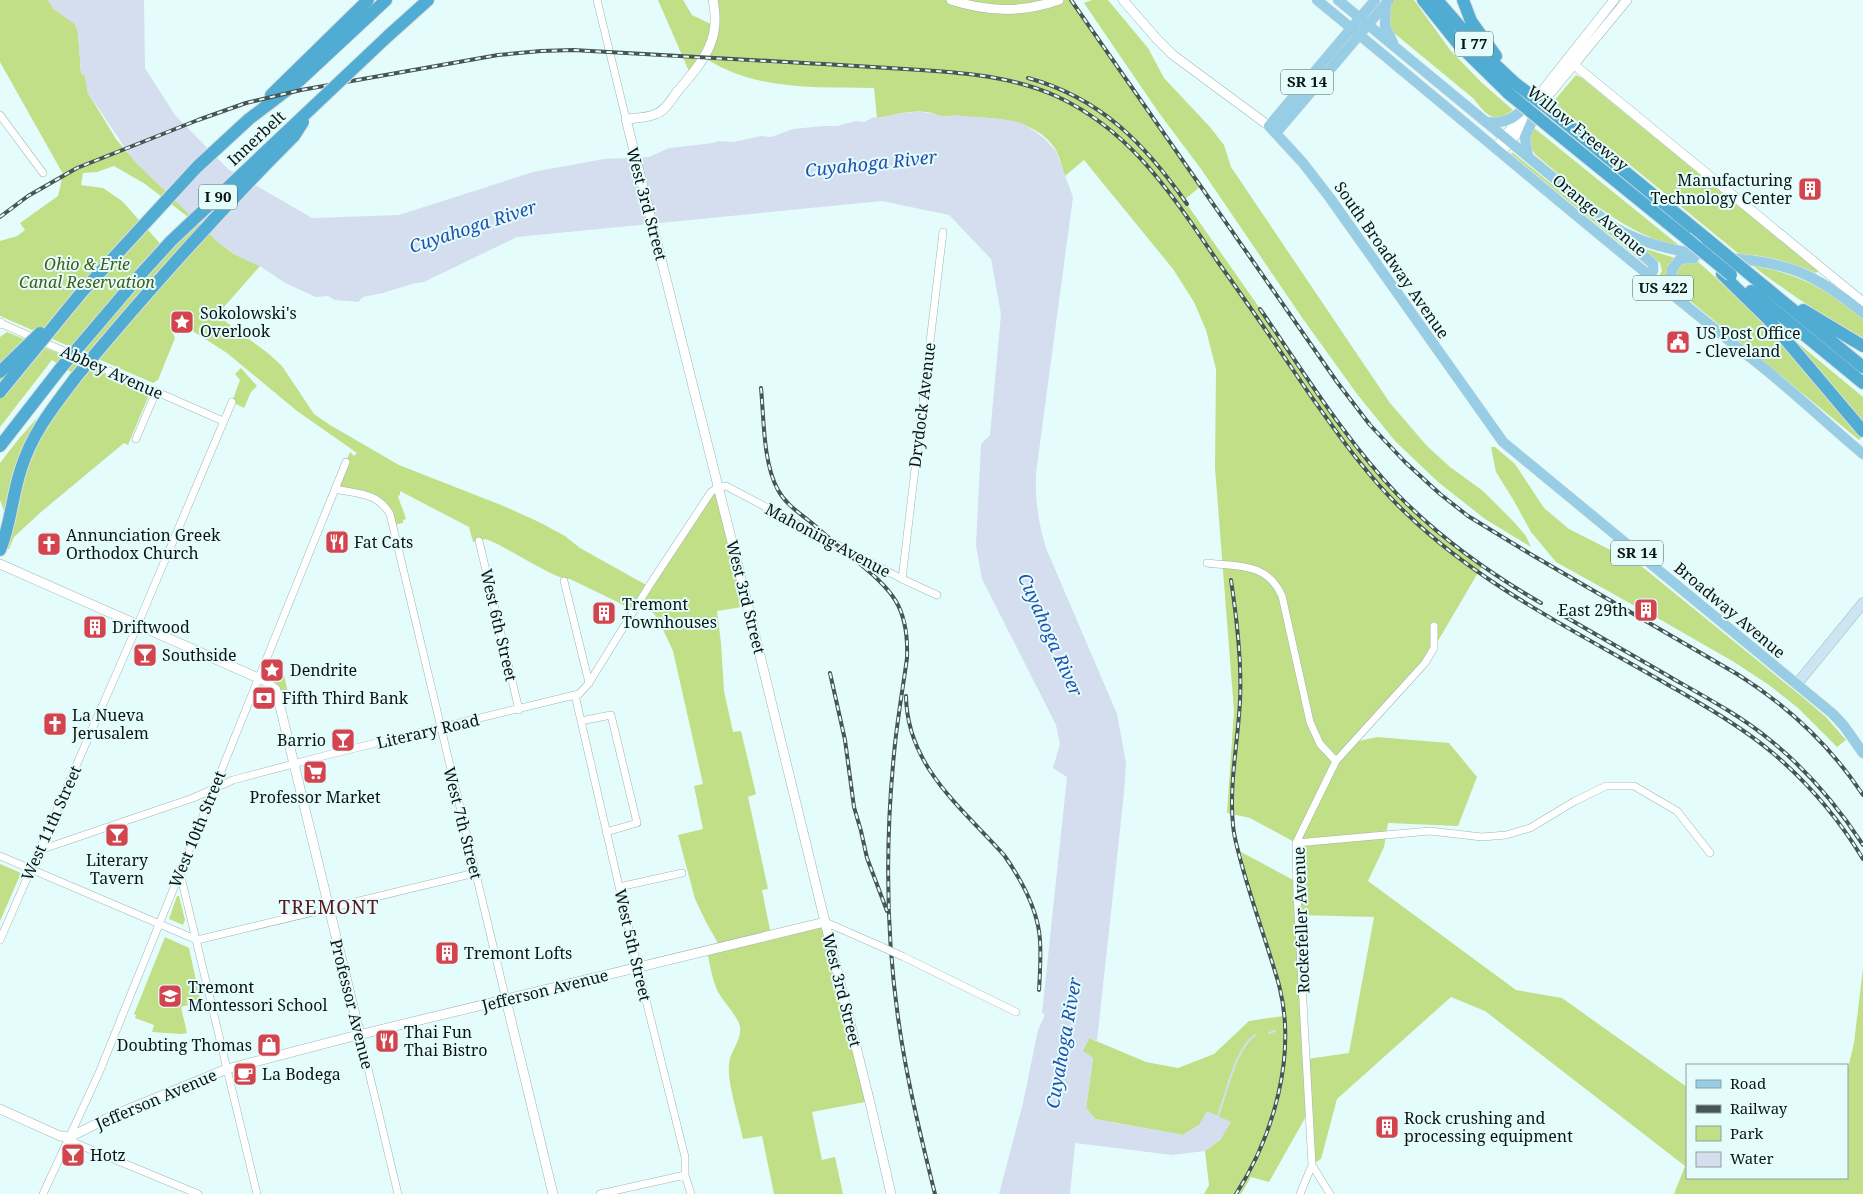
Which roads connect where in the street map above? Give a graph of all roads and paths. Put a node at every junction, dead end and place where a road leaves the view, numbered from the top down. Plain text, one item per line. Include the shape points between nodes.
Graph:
1 (368, 0) edge
2 (386, 0) edge
3 (428, 0) edge
4 (597, 0) edge
5 (713, 0) edge
6 (951, 0) edge
7 (1059, 0) edge
8 (1124, 0) edge
9 (1317, 0) edge
10 (1338, 0) edge
11 (1375, 0) edge
12 (1423, 0) edge
13 (1437, 0) edge
14 (1463, 0) edge
15 (1614, 0) edge
16 (1628, 0) edge
17 (1387, 2) edge
18 (1364, 22) junction
19 (1355, 32) junction
20 (1396, 48) junction
21 (1571, 62) junction
22 (1514, 85) junction
23 (1539, 94) junction
24 (310, 109) junction
25 (1544, 110) junction
26 (0, 116) edge
27 (249, 119) junction
28 (626, 119) junction
29 (1485, 122) junction
30 (1273, 130) junction
31 (1507, 140) junction
32 (1498, 150) junction
33 (1528, 157) junction
34 (43, 173) dead end
35 (1604, 219) junction
36 (943, 232) dead end
37 (1726, 258) junction
38 (1727, 274) junction
39 (1649, 276) junction
40 (1768, 289) junction
41 (81, 293) junction
42 (1863, 302) edge
43 (1863, 313) edge
44 (0, 323) edge
45 (1863, 346) edge
46 (1751, 358) junction
47 (1863, 368) edge
48 (0, 372) edge
49 (1863, 383) edge
50 (0, 392) edge
51 (156, 392) junction
52 (232, 402) dead end
53 (1483, 416) joint
54 (223, 421) junction
55 (1863, 432) edge
56 (136, 439) dead end
57 (0, 446) edge
58 (1863, 454) edge
59 (346, 462) dead end
60 (718, 487) junction
61 (335, 489) junction
62 (479, 541) dead end
63 (0, 550) edge
64 (1206, 563) dead end
65 (0, 564) edge
66 (902, 579) junction
67 (564, 582) dead end
68 (937, 595) dead end
69 (1863, 603) edge
70 (138, 624) junction
71 (1434, 626) dead end
72 (258, 677) junction
73 (589, 683) junction
74 (1797, 684) junction
75 (575, 696) junction
76 (518, 710) junction
77 (581, 721) junction
78 (440, 727) junction
79 (1863, 753) edge
80 (1336, 761) junction
81 (295, 763) junction
82 (213, 790) junction
83 (606, 832) junction
84 (1296, 843) junction
85 (40, 850) junction
86 (1710, 853) dead end
87 (0, 856) edge
88 (31, 869) junction
89 (180, 872) junction
90 (475, 872) junction
91 (682, 873) dead end
92 (619, 887) junction
93 (328, 908) junction
94 (825, 922) junction
95 (158, 925) junction
96 (0, 940) edge
97 (197, 940) junction
98 (638, 967) junction
99 (506, 1000) junction
100 (1016, 1012) dead end
101 (360, 1035) junction
102 (227, 1069) junction
103 (0, 1109) edge
104 (70, 1137) junction
105 (1312, 1165) junction
106 (685, 1175) junction
107 (623, 1192) edge
108 (43, 1194) edge
109 (198, 1194) edge
110 (257, 1194) edge
111 (398, 1194) edge
112 (553, 1194) edge
113 (600, 1194) edge
114 (691, 1194) edge
115 (891, 1194) edge
116 (1300, 1194) edge
117 (1330, 1194) edge

1 - 27 highway
2 - 27 highway, Innerbelt via 300,81
3 - 24 highway, Innerbelt / I 90, bridge
4 - 28 street, West 3rd Street
5 - 28 street via 716,26 713,40 697,68 664,110
6 - 7 street via 1012,10
8 - 30 street via 1173,54
9 - 19 main road, Orange Avenue / US 422
10 - 18 main road, Orange Avenue / US 422
11 - 18 main road
12 - 22 highway, Willow Freeway / I 77 via 1459,45
13 - 22 highway, Willow Freeway / I 77
14 - 22 highway via 1471,21
15 - 21 street
16 - 21 street
17 - 18 main road
17 - 20 main road via 1385,26
18 - 19 main road, SR 14
18 - 20 main road, Orange Avenue / US 422
19 - 30 main road, SR 14
19 - 32 main road, Orange Avenue / US 422
20 - 29 main road, Orange Avenue / US 422
21 - 23 street
21 - 25 street
21 - 42 street
22 - 25 highway, Willow Freeway, bridge
22 - 38 highway, Willow Freeway / I 77, bridge via 1553,130 1628,196
23 - 29 main road via 1510,121
23 - 31 street
24 - 57 highway, Innerbelt / I 90, bridge via 171,241 60,369
24 - 63 highway, bridge via 294,136 128,314 42,421 26,454
25 - 31 street
25 - 33 main road via 1525,136
25 - 40 highway, Willow Freeway, bridge via 1562,120
26 - 34 street
27 - 41 highway, Innerbelt via 197,167
28 - 60 street, West 3rd Street
29 - 31 main road, Orange Avenue / US 422
30 - 53 main road, South Broadway Avenue / SR 14 via 1347,220
31 - 32 street
31 - 33 main road, Orange Avenue / US 422
32 - 39 main road, Orange Avenue / US 422
33 - 35 main road, Orange Avenue / US 422
35 - 37 main road, Orange Avenue / US 422 via 1647,243
35 - 39 main road via 1652,262 1654,269
36 - 66 street, Drydock Avenue
37 - 43 main road, Orange Avenue / US 422 via 1768,262 1800,271 1830,287
37 - 46 main road via 1680,259 1672,269 1670,282
38 - 49 highway
38 - 55 highway
39 - 46 main road, Orange Avenue / US 422
40 - 45 highway
40 - 47 highway, Willow Freeway
41 - 48 highway, bridge
41 - 50 highway, Innerbelt, bridge
44 - 51 street, Abbey Avenue
46 - 58 main road, Orange Avenue / US 422
51 - 54 street, Abbey Avenue
51 - 56 street
52 - 54 street, West 11th Street
53 - 74 main road, Broadway Avenue / SR 14 via 1511,449
54 - 70 street, West 11th Street
59 - 61 street, West 10th Street
60 - 66 street, Mahoning Avenue via 726,486
60 - 73 street, Literary Road via 711,492 654,578
60 - 94 street, West 3rd Street
61 - 72 street, West 10th Street
61 - 78 street, West 7th Street via 372,497 385,505 390,514
62 - 76 street, West 6th Street
64 - 80 street via 1254,569 1268,575 1278,587 1310,722 1320,744
65 - 70 street, Professor Avenue
66 - 68 street, Mahoning Avenue
67 - 73 street
69 - 74 main road
70 - 72 street, Professor Avenue
70 - 85 street, West 11th Street
71 - 80 street, Rockefeller Avenue via 1434,648 1425,663
72 - 81 street, Professor Avenue via 273,686 278,695
72 - 82 street, West 10th Street
73 - 75 street, Literary Road
74 - 79 main road, Broadway Avenue / SR 14 via 1839,720
75 - 76 street, Literary Road
75 - 77 street, West 5th Street
76 - 78 street, Literary Road
77 - 83 street, West 5th Street
77 - 83 street via 611,715 637,823
78 - 81 street, Literary Road
78 - 90 street, West 7th Street
80 - 84 street, Rockefeller Avenue
81 - 82 street, Literary Road via 233,780
81 - 93 street, Professor Avenue
82 - 85 street, Literary Road
82 - 89 street, West 10th Street
83 - 92 street, West 5th Street
84 - 86 street via 1430,831 1482,837 1506,835 1530,828 1606,786 1634,786 1678,811
84 - 105 street, Rockefeller Avenue
85 - 88 street, West 11th Street
87 - 88 street
88 - 95 street
88 - 96 street, West 11th Street
89 - 95 street, West 10th Street
89 - 97 street
90 - 93 street
90 - 99 street, West 7th Street
91 - 92 street
92 - 98 street, West 5th Street
93 - 97 street
93 - 101 street, Professor Avenue
94 - 98 street, Jefferson Avenue
94 - 100 street, bridge
94 - 115 street, West 3rd Street
95 - 97 street
95 - 104 street, West 10th Street
97 - 102 street
98 - 99 street, Jefferson Avenue
98 - 106 street, West 5th Street via 685,1157
99 - 101 street, Jefferson Avenue
99 - 112 street, West 7th Street
101 - 102 street, Jefferson Avenue
101 - 111 street, Professor Avenue
102 - 104 street, Jefferson Avenue via 112,1116
102 - 110 street
103 - 104 street via 60,1136
104 - 108 street, West 10th Street
104 - 109 street via 76,1143
105 - 116 street
105 - 117 street, Rockefeller Avenue
106 - 107 street
106 - 114 street, West 5th Street
107 - 113 street

